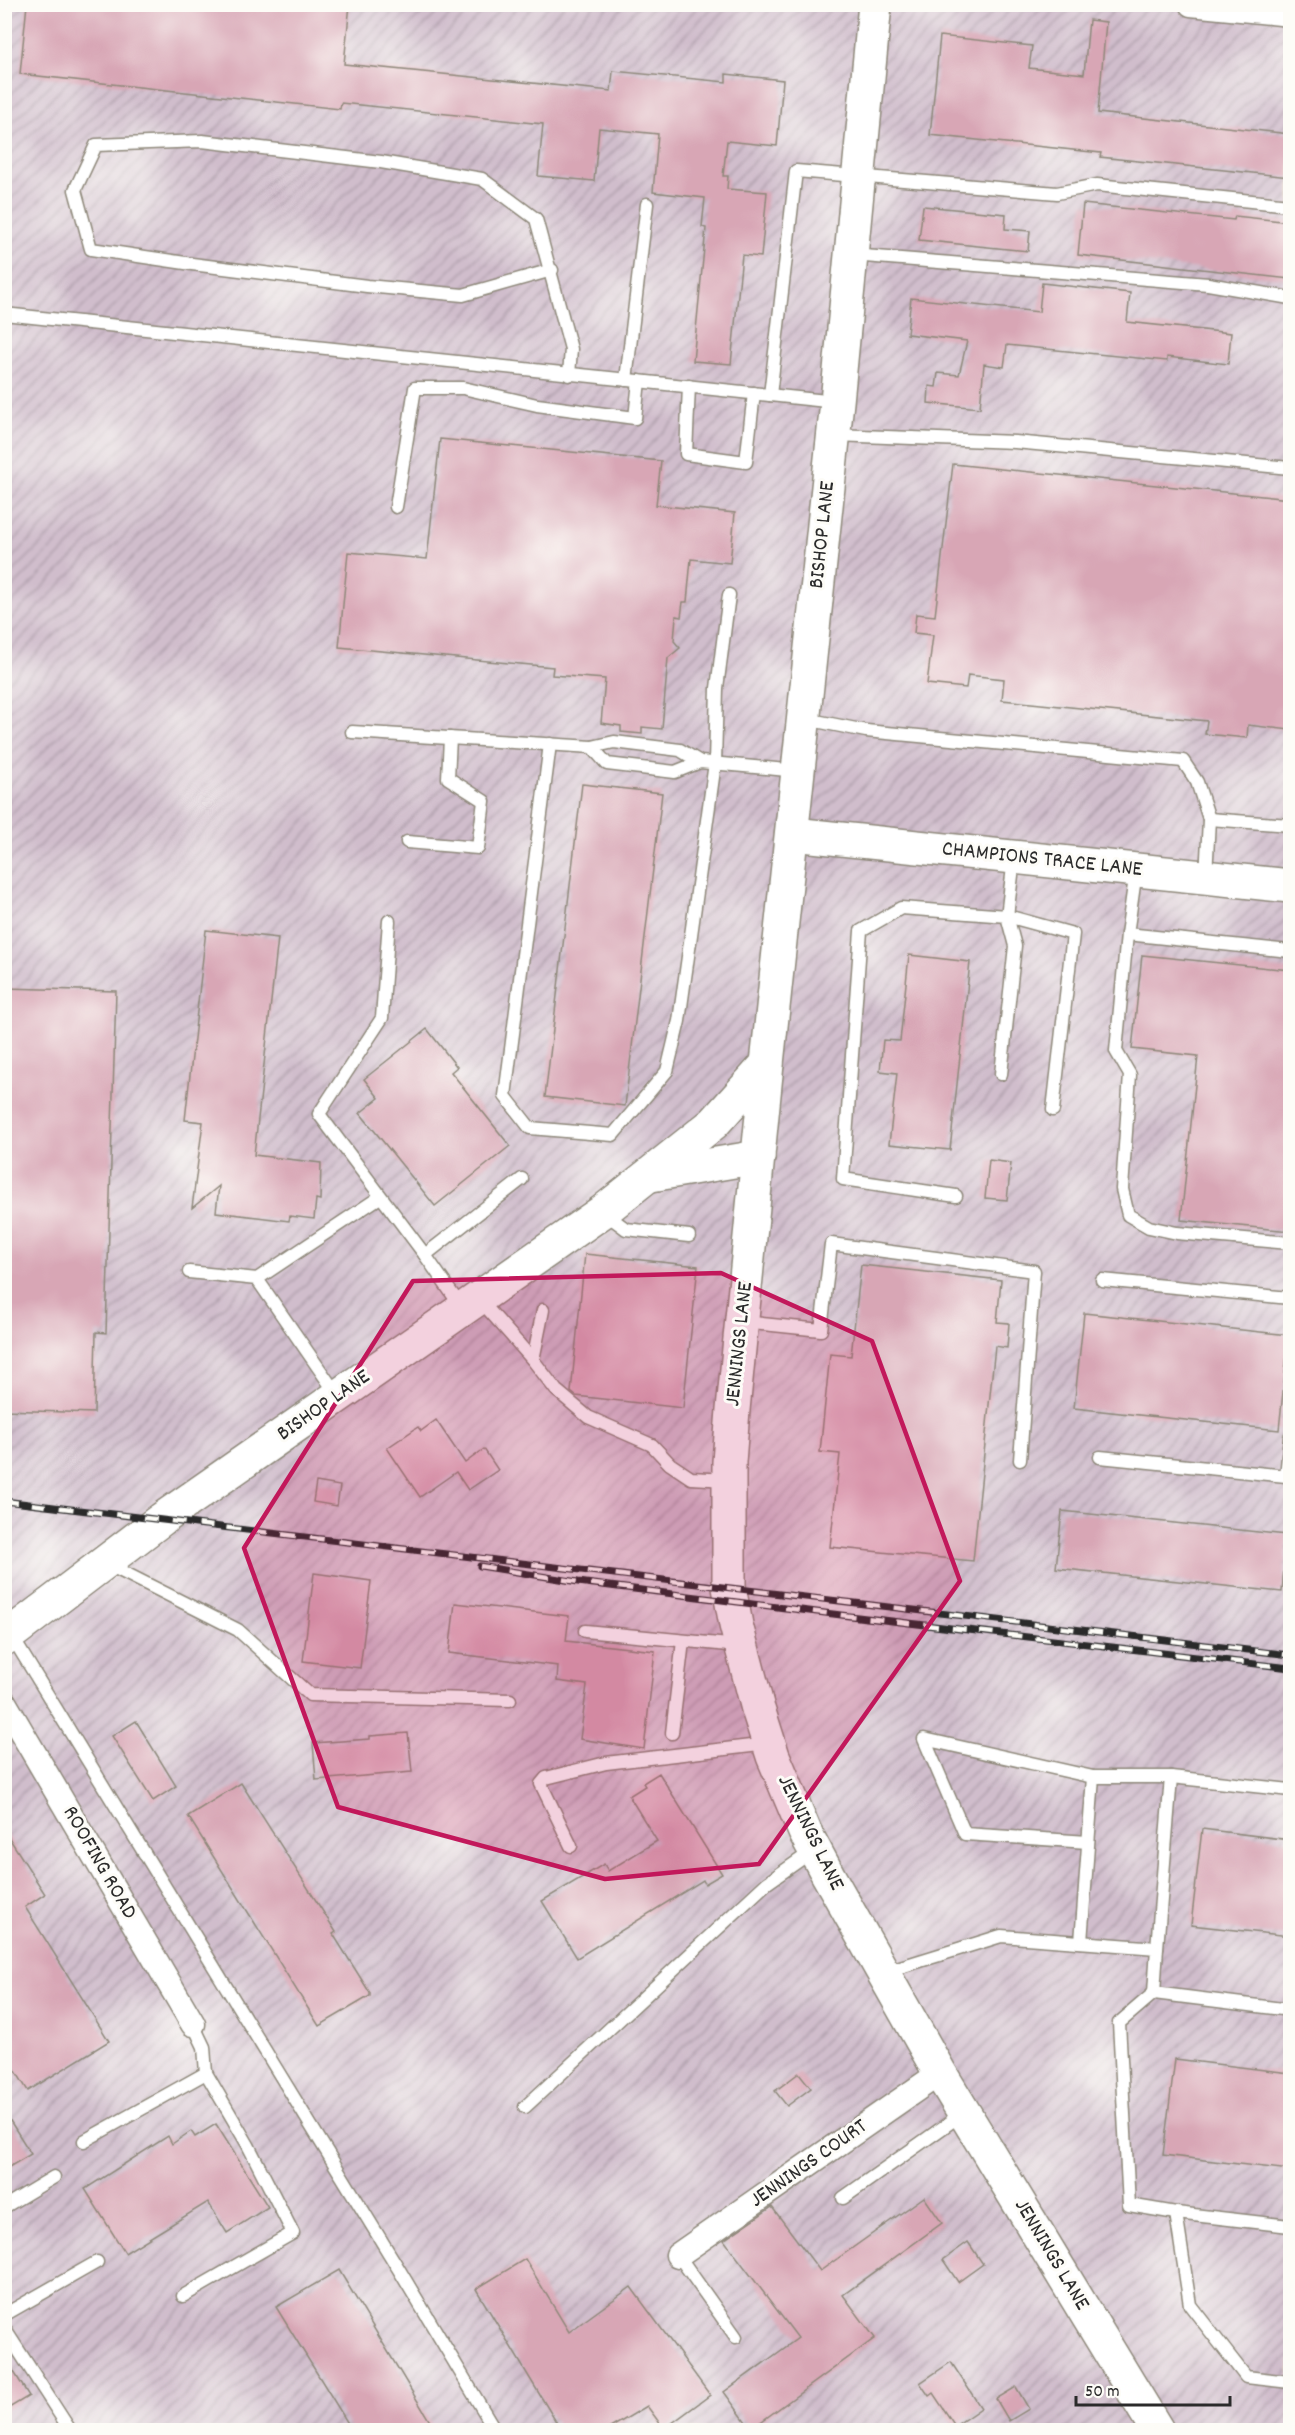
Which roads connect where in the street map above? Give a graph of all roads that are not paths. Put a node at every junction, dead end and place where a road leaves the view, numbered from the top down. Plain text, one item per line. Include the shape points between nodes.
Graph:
1 (875, 4) edge
2 (1191, 4) edge
3 (1290, 14) edge
4 (858, 178) junction
5 (647, 204) dead end
6 (1290, 205) edge
7 (851, 254) junction
8 (552, 270) junction
9 (1290, 298) edge
10 (4, 314) edge
11 (569, 375) junction
12 (626, 380) junction
13 (639, 381) junction
14 (689, 386) junction
15 (754, 393) junction
16 (770, 395) junction
17 (837, 402) junction
18 (833, 435) junction
19 (1290, 468) edge
20 (396, 507) dead end
21 (729, 595) dead end
22 (804, 719) junction
23 (352, 732) dead end
24 (450, 738) junction
25 (550, 744) junction
26 (592, 747) junction
27 (700, 762) junction
28 (715, 763) junction
29 (799, 771) junction
30 (1209, 819) junction
31 (1290, 825) edge
32 (793, 834) junction
33 (407, 842) dead end
34 (1014, 857) junction
35 (1136, 870) junction
36 (1206, 877) junction
37 (1290, 886) edge
38 (1007, 916) junction
39 (389, 921) dead end
40 (1127, 934) junction
41 (1290, 951) edge
42 (767, 1064) junction
43 (1001, 1074) dead end
44 (1053, 1110) dead end
45 (758, 1157) junction
46 (646, 1176) junction
47 (522, 1179) dead end
48 (956, 1196) dead end
49 (380, 1197) junction
50 (602, 1212) junction
51 (689, 1236) dead end
52 (1290, 1243) edge
53 (426, 1256) junction
54 (189, 1272) dead end
55 (257, 1279) junction
56 (1102, 1280) dead end
57 (1290, 1298) edge
58 (471, 1304) junction
59 (543, 1310) dead end
60 (742, 1322) junction
61 (533, 1360) junction
62 (339, 1396) junction
63 (1290, 1437) edge
64 (1100, 1457) dead end
65 (1020, 1460) dead end
66 (729, 1480) junction
67 (105, 1563) junction
68 (585, 1630) dead end
69 (8, 1637) edge
70 (683, 1641) junction
71 (742, 1647) junction
72 (510, 1700) dead end
73 (4, 1702) edge
74 (672, 1733) dead end
75 (769, 1744) junction
76 (1093, 1777) junction
77 (1171, 1778) junction
78 (1290, 1790) edge
79 (1088, 1842) junction
80 (571, 1846) dead end
81 (815, 1850) junction
82 (1081, 1942) junction
83 (1157, 1948) junction
84 (883, 1972) junction
85 (1154, 1993) junction
86 (1290, 2010) edge
87 (193, 2024) joint
88 (206, 2073) junction
89 (940, 2073) junction
90 (525, 2108) dead end
91 (964, 2113) junction
92 (84, 2141) dead end
93 (54, 2177) dead end
94 (843, 2198) dead end
95 (4, 2206) edge
96 (1176, 2213) junction
97 (1290, 2226) edge
98 (678, 2255) joint
99 (97, 2262) dead end
100 (183, 2296) dead end
101 (4, 2315) edge
102 (4, 2328) edge
103 (736, 2337) dead end
104 (1290, 2382) edge
105 (70, 2430) edge
106 (495, 2430) edge
107 (1157, 2430) edge

1 - 4 street, BISHOP LANE
2 - 3 street
4 - 6 lane via 1058,193 1097,185
4 - 7 street, BISHOP LANE
4 - 16 lane via 796,171
5 - 12 lane
7 - 9 lane via 1208,284
7 - 17 street, BISHOP LANE
8 - 8 lane via 536,219 482,179 381,162 202,141 96,145 75,190 91,249 355,285 463,295
8 - 11 lane via 571,349
10 - 11 lane
11 - 12 lane
12 - 13 lane
13 - 14 lane
13 - 20 lane via 635,418 537,405 463,388 415,388
14 - 15 lane
14 - 15 lane via 686,454 746,462
15 - 16 lane
16 - 17 lane
17 - 18 street, BISHOP LANE
18 - 19 lane via 1015,442
18 - 22 street, BISHOP LANE
21 - 28 lane via 717,688
22 - 29 street, BISHOP LANE
22 - 30 lane via 866,731 1183,761 1197,782
23 - 24 lane
24 - 25 lane
24 - 33 lane via 448,778 484,801 478,848
25 - 26 lane
25 - 28 lane via 505,1096 530,1128 613,1135 668,1071 679,1022
26 - 27 lane via 614,742 680,750
26 - 27 lane via 607,764 675,772
27 - 28 lane
28 - 29 lane
29 - 32 street, BISHOP LANE
30 - 31 lane
30 - 36 lane
32 - 34 street, CHAMPIONS TRACE LANE
32 - 42 street, BISHOP LANE
34 - 35 street, CHAMPIONS TRACE LANE
34 - 38 lane
35 - 36 street, CHAMPIONS TRACE LANE
35 - 40 lane
36 - 37 street, CHAMPIONS TRACE LANE
38 - 43 lane via 1015,946
38 - 44 lane via 1073,934
38 - 48 lane via 901,908 861,931 843,1179
39 - 49 lane via 382,1018 319,1114
40 - 41 lane
40 - 52 lane via 1116,1051 1130,1075 1122,1189 1128,1215 1149,1227 1177,1233
42 - 45 street, BISHOP LANE
42 - 46 street, BISHOP LANE via 714,1123
45 - 46 street, BISHOP LANE
45 - 60 street, JENNINGS LANE
46 - 50 street, BISHOP LANE
47 - 53 lane
49 - 53 lane
49 - 55 lane
50 - 51 lane via 626,1229
50 - 58 street, BISHOP LANE
53 - 58 lane
54 - 55 lane
55 - 62 lane
56 - 57 lane
58 - 61 lane
58 - 62 street, BISHOP LANE
59 - 61 lane
60 - 65 lane via 821,1330 831,1244 1034,1271
60 - 66 street, JENNINGS LANE
61 - 66 lane via 556,1390 588,1417 652,1445 691,1478
62 - 67 street, BISHOP LANE
63 - 64 lane via 1286,1476
66 - 71 street, JENNINGS LANE via 729,1587
67 - 69 street, BISHOP LANE
67 - 72 lane via 238,1630 310,1695
68 - 70 lane
69 - 106 lane
70 - 71 lane
70 - 74 lane
71 - 75 street, JENNINGS LANE
73 - 87 street, ROOFING ROAD
75 - 80 lane via 606,1763 546,1778 542,1784
75 - 81 street, JENNINGS LANE
76 - 77 lane
76 - 79 lane
76 - 79 lane via 924,1739 965,1834
77 - 78 lane
77 - 83 lane
79 - 82 lane
81 - 84 street, JENNINGS LANE
81 - 90 lane via 750,1898
82 - 83 lane
82 - 84 lane via 1001,1936
83 - 85 lane
84 - 89 street, JENNINGS LANE
85 - 86 lane
85 - 96 lane via 1119,2023 1130,2205
87 - 88 lane via 204,2047
88 - 92 lane
88 - 100 lane via 293,2233
89 - 91 street, JENNINGS LANE
89 - 98 street, JENNINGS COURT
91 - 94 lane
91 - 107 street, JENNINGS LANE
93 - 95 lane
96 - 97 lane
96 - 104 lane via 1190,2305 1246,2377
98 - 103 lane
99 - 101 lane
102 - 105 lane

